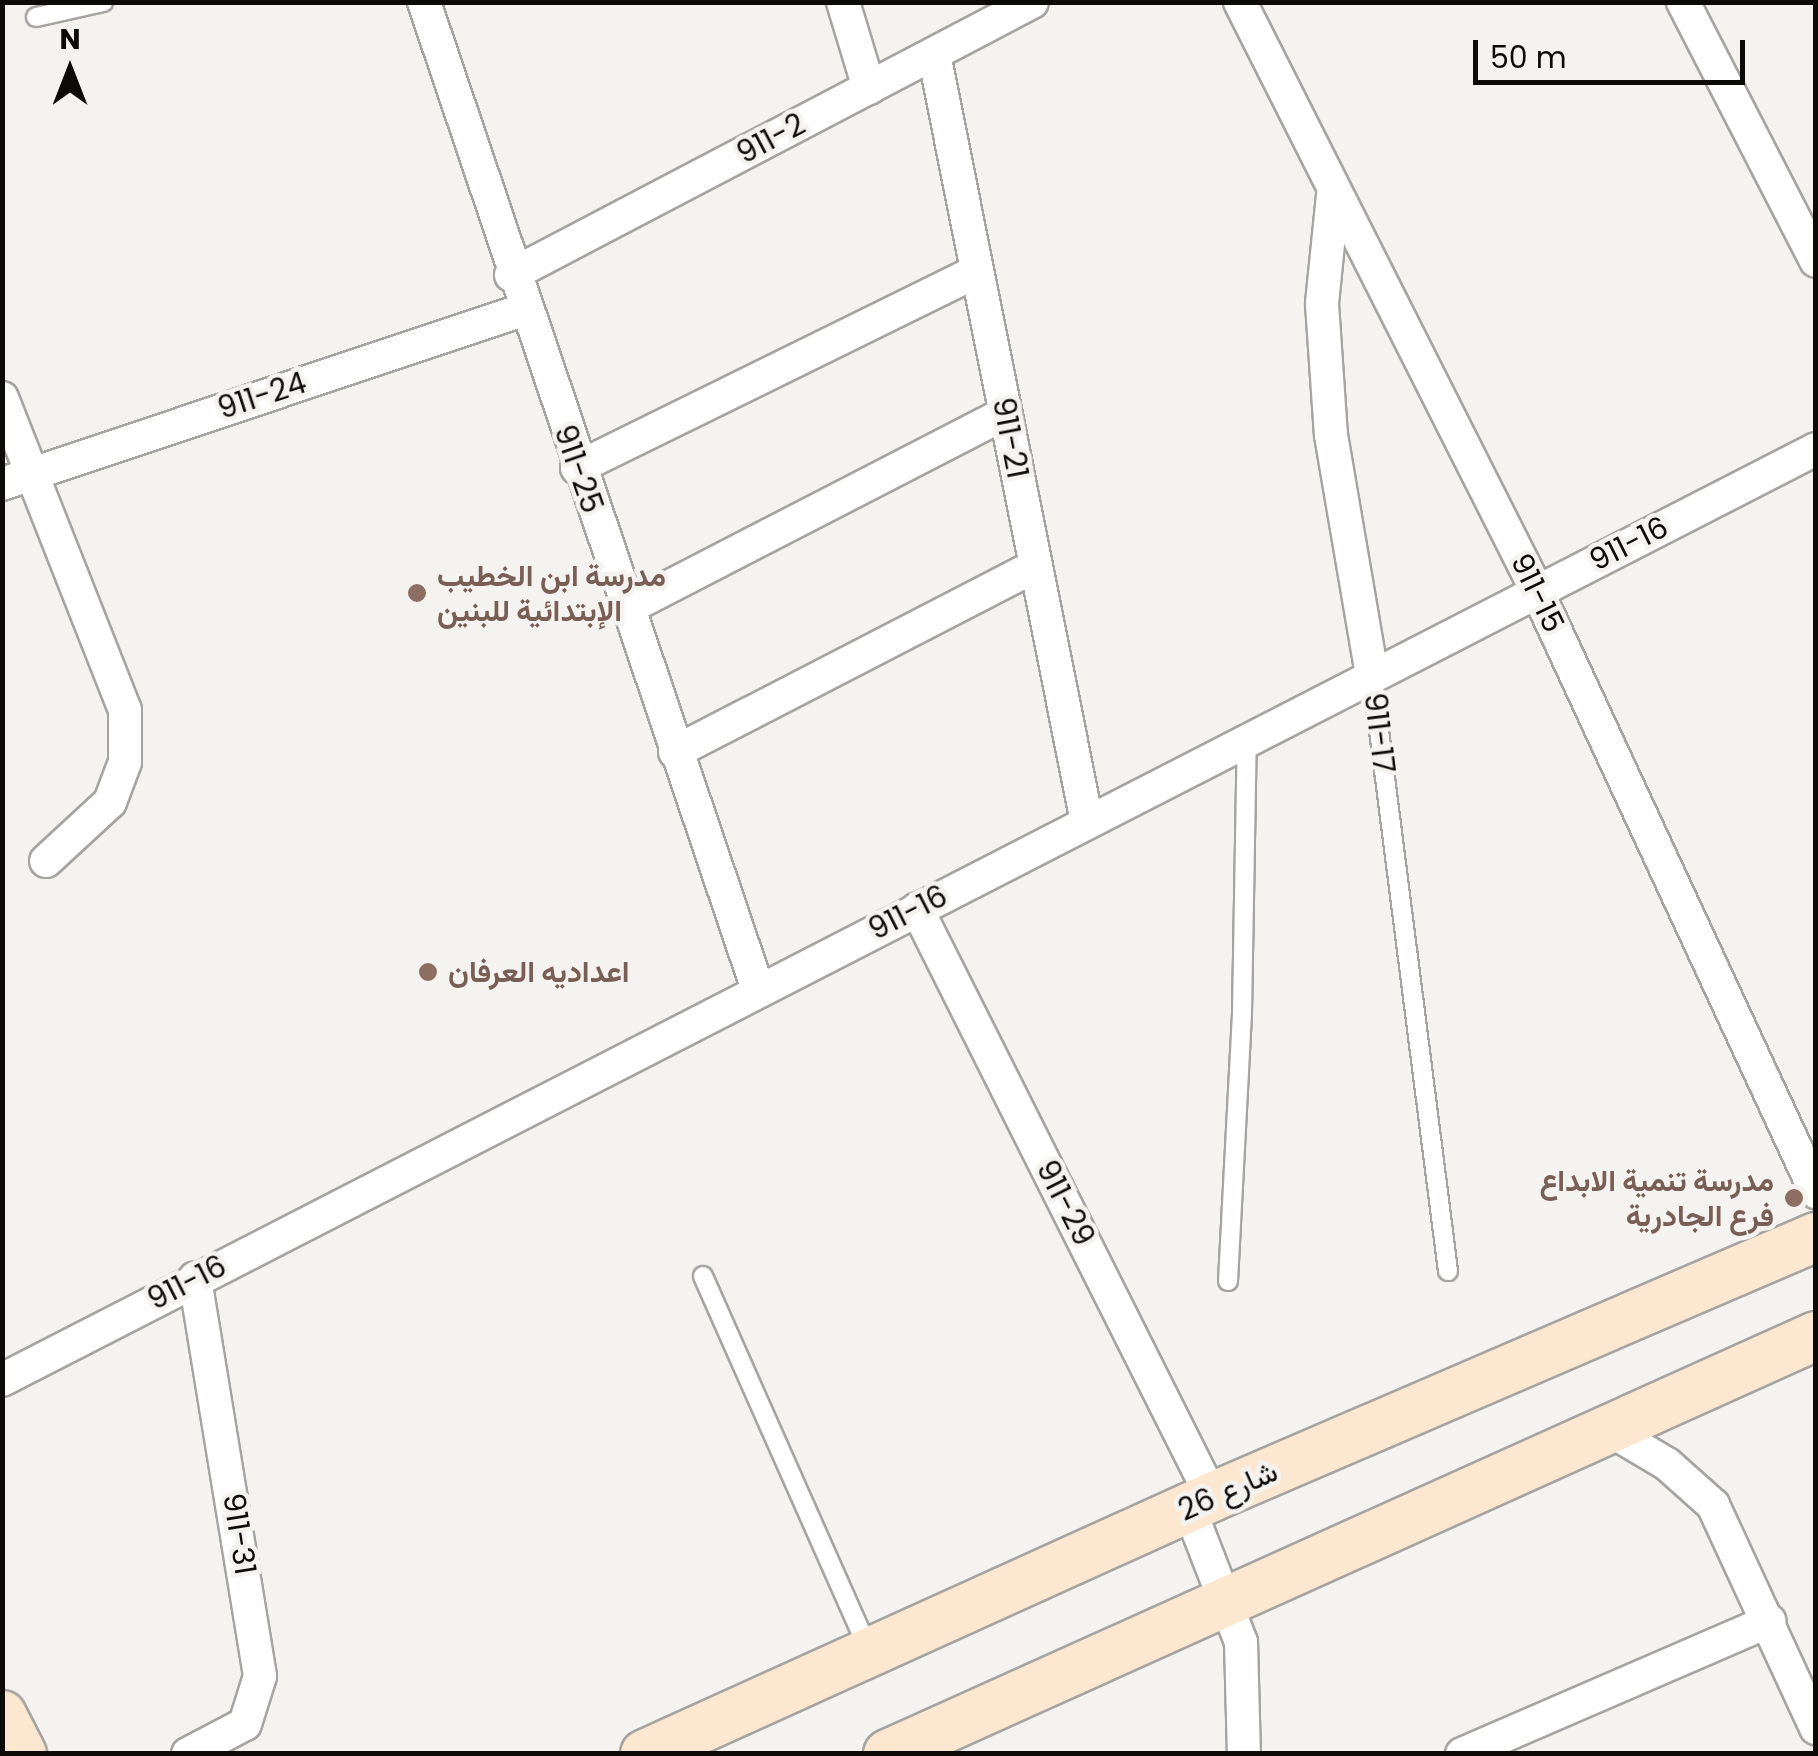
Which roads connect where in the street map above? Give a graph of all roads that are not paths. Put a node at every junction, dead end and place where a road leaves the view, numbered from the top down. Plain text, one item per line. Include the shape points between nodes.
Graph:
1 (103, 2) edge
2 (424, 2) edge
3 (843, 2) edge
4 (1032, 2) edge
5 (1240, 2) edge
6 (1683, 2) edge
7 (36, 16) dead end
8 (934, 54) junction
9 (869, 88) junction
10 (1333, 195) junction
11 (1816, 261) edge
12 (977, 271) junction
13 (511, 275) junction
14 (523, 310) junction
15 (2, 398) edge
16 (1005, 413) junction
17 (1816, 449) edge
18 (577, 468) junction
19 (33, 472) junction
20 (2, 484) edge
21 (1036, 566) junction
22 (1538, 591) junction
23 (626, 609) junction
24 (1372, 676) junction
25 (1247, 740) junction
26 (675, 752) junction
27 (1086, 822) junction
28 (46, 862) dead end
29 (917, 909) junction
30 (758, 990) junction
31 (1816, 1192) edge
32 (1816, 1237) edge
33 (1448, 1271) dead end
34 (703, 1276) dead end
35 (195, 1278) junction
36 (1228, 1282) dead end
37 (1816, 1336) edge
38 (2, 1380) edge
39 (1608, 1430) junction
40 (1201, 1502) junction
41 (1228, 1600) junction
42 (1770, 1622) junction
43 (870, 1651) junction
44 (2, 1715) edge
45 (1816, 1728) edge
46 (22, 1754) edge
47 (188, 1754) edge
48 (645, 1754) edge
49 (888, 1754) edge
50 (1244, 1754) edge
51 (1462, 1754) edge

1 - 7 lane
2 - 13 street, 911-25
3 - 9 street
4 - 8 street, 911-2
5 - 10 street, 911-15
6 - 11 street
8 - 9 street, 911-2
8 - 12 street, 911-21
9 - 13 street, 911-2
10 - 22 street, 911-15
10 - 24 street, 911-17 via 1322,304 1331,435
12 - 16 street, 911-21
12 - 18 street
13 - 14 street, 911-25
14 - 18 street, 911-25
14 - 19 street, 911-24
15 - 19 street
16 - 21 street, 911-21
16 - 23 street
17 - 22 street, 911-16
18 - 23 street, 911-25
19 - 20 street, 911-24
19 - 28 street via 125,710 125,762 110,802
21 - 26 street
21 - 27 street, 911-21
22 - 24 street, 911-16
22 - 31 street, 911-15
23 - 26 street, 911-25
24 - 25 street, 911-16
24 - 33 lane, 911-17
25 - 27 street, 911-16
25 - 36 lane
26 - 30 street, 911-25
27 - 29 street, 911-16
29 - 30 street, 911-16
29 - 40 street, 911-29
30 - 35 street, 911-16
32 - 40 street, شارع 26
34 - 43 lane
35 - 38 street, 911-16
35 - 47 street, 911-31 via 260,1676 245,1724
37 - 39 street
39 - 41 street
39 - 42 street via 1667,1464 1713,1505
40 - 41 street, 911-29
40 - 43 street, شارع 26
41 - 49 street
41 - 50 street, 911-29 via 1245,1665
42 - 45 street
42 - 51 street
43 - 48 street, شارع 26
44 - 46 street

